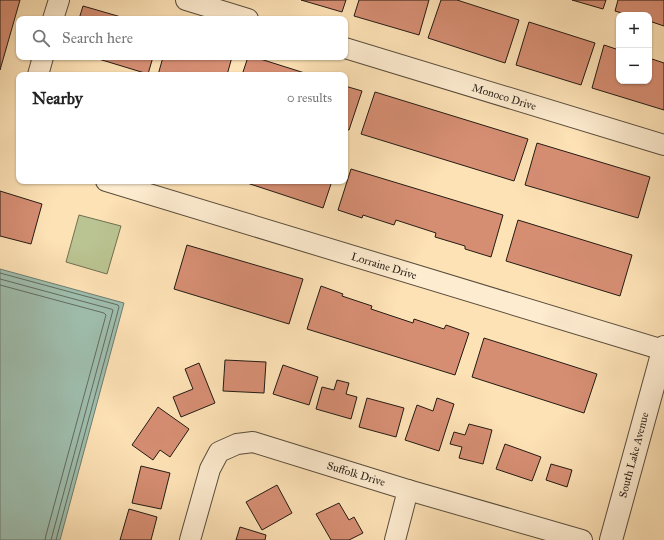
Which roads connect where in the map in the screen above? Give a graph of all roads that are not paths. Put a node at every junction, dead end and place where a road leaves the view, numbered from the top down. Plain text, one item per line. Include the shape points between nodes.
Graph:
1 (59, 0) edge
2 (186, 0) edge
3 (54, 16) edge
4 (238, 16) edge
5 (348, 49) edge
6 (42, 60) edge
7 (39, 72) edge
8 (664, 146) edge
9 (116, 184) edge
10 (664, 349) edge
11 (408, 490) junction
12 (190, 540) edge
13 (395, 540) edge
14 (582, 540) edge
15 (611, 540) edge

1 - 3 street
2 - 4 street
5 - 8 street, Monoco Drive
6 - 7 street
9 - 10 street, Lorraine Drive
10 - 15 street, South Lake Avenue
11 - 12 street, Suffolk Drive via 253,442 237,444 219,452 210,469
11 - 13 street
11 - 14 street, Suffolk Drive

